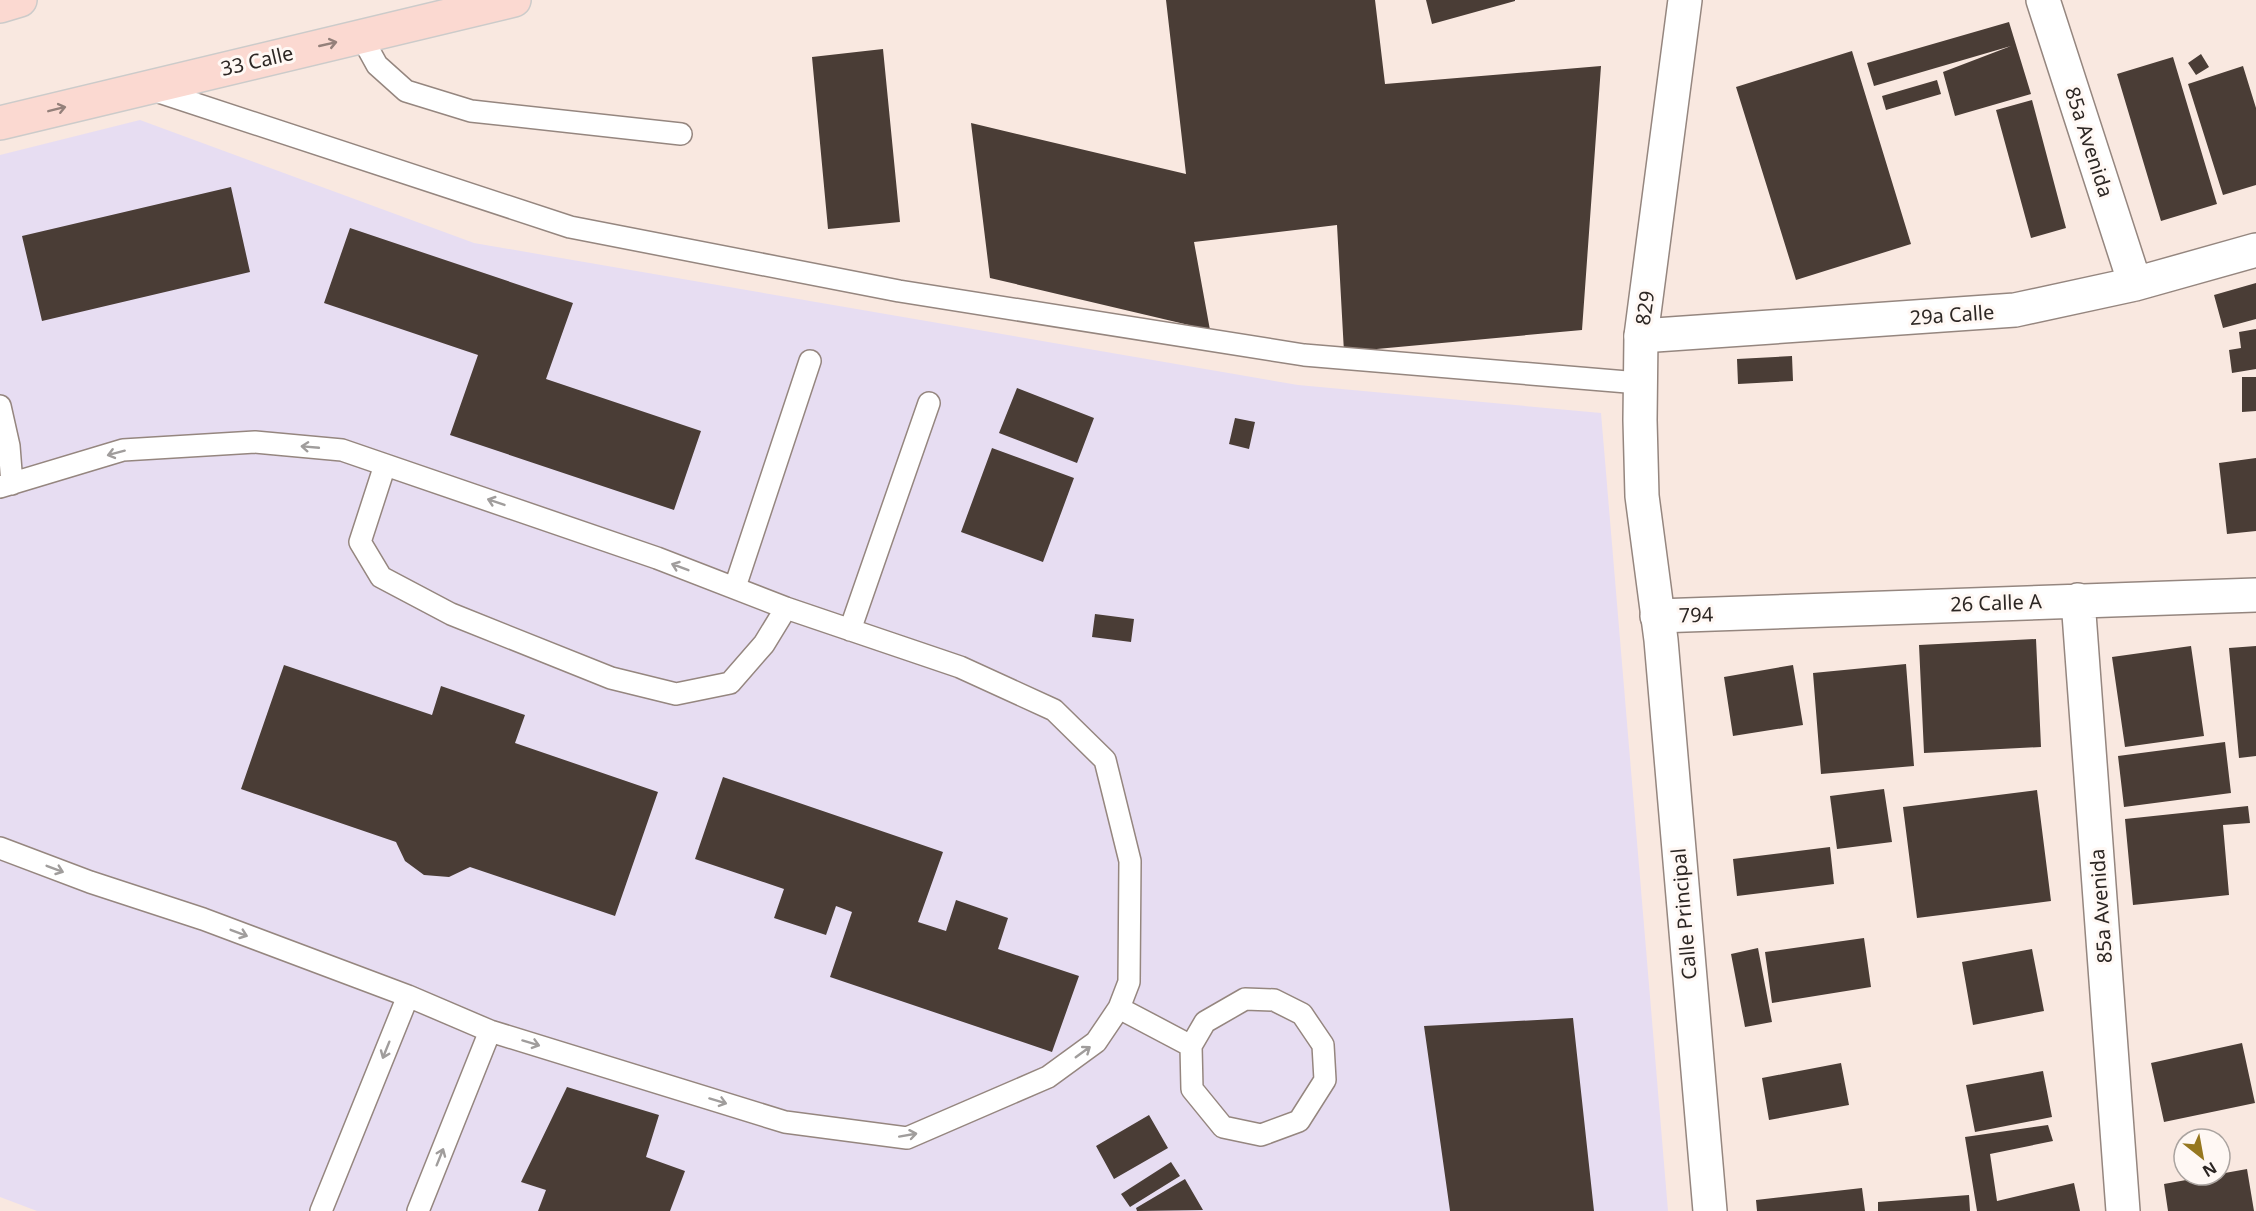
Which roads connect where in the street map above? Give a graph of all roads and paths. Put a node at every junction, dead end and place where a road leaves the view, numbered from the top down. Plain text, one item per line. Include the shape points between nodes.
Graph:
1 (20, 0) edge
2 (514, 0) edge
3 (2043, 0) edge
4 (1692, 2) edge
5 (0, 6) edge
6 (361, 36) junction
7 (146, 87) junction
8 (0, 123) edge
9 (681, 134) dead end
10 (2256, 250) edge
11 (2135, 284) junction
12 (1641, 336) junction
13 (810, 360) dead end
14 (1639, 383) junction
15 (929, 403) dead end
16 (0, 406) edge
17 (385, 465) junction
18 (6, 485) edge
19 (735, 587) junction
20 (2256, 595) edge
21 (2078, 600) junction
22 (786, 608) junction
23 (1736, 613) joint
24 (1657, 616) junction
25 (850, 630) junction
26 (0, 848) edge
27 (408, 996) junction
28 (1119, 1008) junction
29 (490, 1031) junction
30 (1191, 1046) junction
31 (321, 1211) edge
32 (418, 1211) edge
33 (1710, 1211) edge
34 (2123, 1211) edge

1 - 5 main road
2 - 6 main road, 33 Calle
3 - 11 street, 85a Avenida
4 - 12 street, 829
7 -> 6 main road, 33 Calle
6 - 9 lane via 377,65 406,91 471,111
8 -> 7 main road, 33 Calle
7 - 14 lane via 570,227 899,291 1304,355
10 - 11 street, 29a Calle
11 - 12 street, 29a Calle via 2015,310
12 - 14 street, 829
13 - 19 lane
14 - 24 street, 829 via 1642,496
15 - 25 lane
16 - 18 lane via 9,447
17 -> 18 lane via 342,450 255,442 123,450
19 -> 17 lane
17 - 22 lane via 360,542 381,577 451,615 611,678 675,694 730,682 764,644
19 - 22 lane
20 - 21 street, 26 Calle A
21 - 23 street, 26 Calle A
21 - 34 street, 85a Avenida
22 - 25 lane
23 - 24 street, 794
24 - 33 street, Calle Principal
25 - 28 lane via 960,667 1054,710 1105,760 1130,861 1129,982
26 -> 27 lane
27 - 29 lane
27 -> 31 lane
29 -> 28 lane via 785,1122 907,1138 1048,1077 1096,1042
28 - 30 lane
32 -> 29 lane
30 - 30 lane via 1192,1089 1223,1126 1261,1135 1299,1121 1325,1080 1323,1044 1302,1014 1274,1000 1245,999 1205,1022

